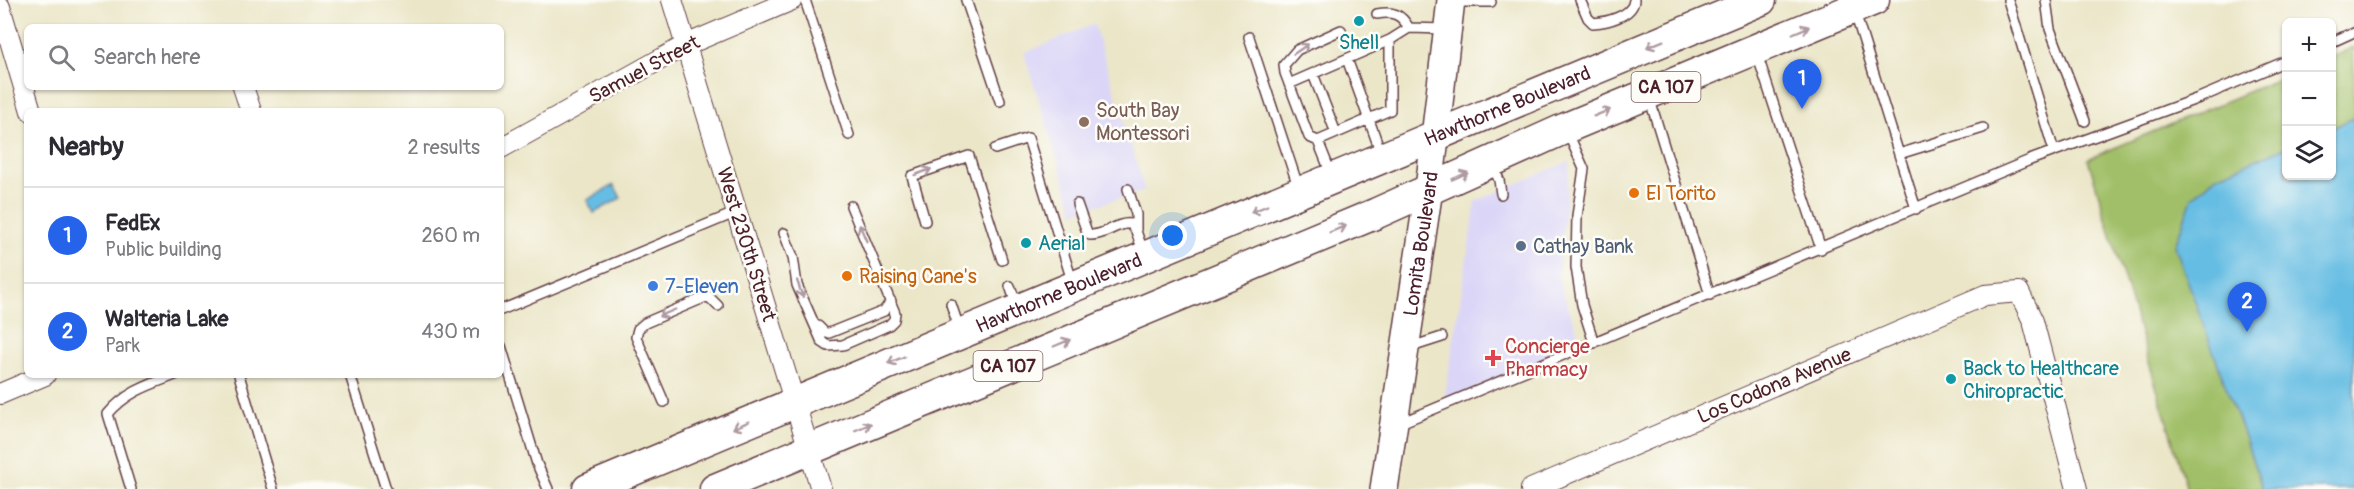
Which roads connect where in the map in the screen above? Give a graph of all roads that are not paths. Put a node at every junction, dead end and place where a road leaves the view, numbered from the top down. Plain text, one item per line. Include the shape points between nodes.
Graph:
1 (672, 0) edge
2 (792, 0) edge
3 (805, 0) edge
4 (966, 0) edge
5 (1580, 0) edge
6 (1634, 0) edge
7 (1761, 0) edge
8 (2008, 0) edge
9 (2046, 0) edge
10 (1451, 1) edge
11 (1491, 2) dead end
12 (1864, 4) edge
13 (1729, 6) edge
14 (0, 8) edge
15 (1377, 14) dead end
16 (1409, 28) junction
17 (1447, 29) junction
18 (1341, 30) dead end
19 (2354, 32) edge
20 (1249, 37) dead end
21 (1390, 40) junction
22 (2336, 40) edge
23 (686, 45) junction
24 (1756, 50) junction
25 (1347, 58) junction
26 (2282, 63) edge
27 (1313, 74) junction
28 (1288, 84) junction
29 (24, 88) edge
30 (25, 90) edge
31 (244, 90) edge
32 (1648, 94) junction
33 (1000, 101) dead end
34 (30, 108) edge
35 (250, 108) edge
36 (1370, 119) junction
37 (2085, 121) dead end
38 (1566, 128) junction
39 (1983, 128) dead end
40 (1336, 133) junction
41 (849, 135) dead end
42 (1436, 135) junction
43 (1318, 141) junction
44 (504, 145) edge
45 (995, 149) dead end
46 (2054, 151) junction
47 (1899, 154) junction
48 (1382, 158) junction
49 (1491, 162) junction
50 (1333, 179) junction
51 (1128, 189) dead end
52 (1429, 189) junction
53 (1300, 192) junction
54 (1500, 194) dead end
55 (1077, 204) dead end
56 (851, 206) dead end
57 (1916, 208) junction
58 (737, 212) junction
59 (925, 221) dead end
60 (784, 233) dead end
61 (1140, 243) junction
62 (1821, 249) junction
63 (1002, 260) dead end
64 (1074, 286) junction
65 (1710, 295) junction
66 (891, 301) junction
67 (951, 304) dead end
68 (718, 306) dead end
69 (504, 309) edge
70 (812, 320) junction
71 (960, 333) junction
72 (1442, 336) dead end
73 (1594, 344) junction
74 (1406, 349) junction
75 (504, 356) edge
76 (38, 378) edge
77 (167, 378) edge
78 (240, 378) edge
79 (351, 378) edge
80 (0, 394) edge
81 (664, 402) dead end
82 (795, 402) junction
83 (1394, 426) junction
84 (809, 449) junction
85 (1532, 488) edge
86 (2074, 488) edge
87 (131, 489) edge
88 (273, 489) edge
89 (386, 489) edge
90 (548, 489) edge
91 (588, 489) edge
92 (715, 489) edge
93 (821, 489) edge
94 (1383, 489) edge

1 - 23 street, West 230th Street
2 - 23 street, Samuel Street
3 - 41 lane
4 - 33 lane
5 - 6 lane via 1593,23 1629,11
7 - 13 main road, Hawthorne Boulevard / CA 107
8 - 46 lane
9 - 37 lane via 2050,29
10 - 11 lane
10 - 17 main road, Lomita Boulevard
24 -> 12 main road, CA 107
12 - 47 lane
13 -> 42 main road, Hawthorne Boulevard / CA 107
14 - 29 street
15 - 16 lane via 1396,13
16 - 17 lane
16 - 21 lane
17 - 42 main road, Lomita Boulevard
28 -> 18 lane via 1284,65 1290,57 1307,44
19 - 22 lane
20 - 53 lane
21 - 25 lane
21 - 36 lane via 1390,110
23 - 44 street, Samuel Street
23 - 58 street, West 230th Street
24 - 32 main road, CA 107
24 - 62 lane
25 - 27 lane
25 - 36 lane
26 - 46 lane
27 - 28 lane
27 - 40 lane
28 - 43 lane via 1309,137
30 - 34 street
31 - 35 street
38 -> 32 main road, CA 107
32 - 65 lane
36 - 40 lane
36 - 48 lane
38 - 49 main road, CA 107
38 - 73 lane via 1584,170 1577,216 1576,267
39 - 47 lane
40 - 43 lane
42 - 48 main road, Hawthorne Boulevard / CA 107
42 - 52 main road, Lomita Boulevard
43 - 50 lane
45 - 64 lane via 1028,138
46 - 57 lane
47 - 57 lane
48 - 50 main road, Hawthorne Boulevard / CA 107
52 -> 49 main road, CA 107
49 - 54 lane
50 - 53 main road, Hawthorne Boulevard / CA 107
51 - 61 lane
52 - 74 main road, Lomita Boulevard
84 -> 52 main road, CA 107
53 -> 61 main road, Hawthorne Boulevard / CA 107
55 - 61 lane via 1090,235 1126,223 1131,224
66 -> 56 lane
57 - 62 lane
58 - 69 lane
58 - 82 street, West 230th Street
59 -> 63 lane via 912,176 969,156
60 -> 70 lane via 794,257 797,285
61 - 64 main road, Hawthorne Boulevard / CA 107
62 - 65 lane
64 - 71 main road, Hawthorne Boulevard / CA 107 via 1014,297
65 - 73 lane
66 - 70 lane via 884,311 829,333
66 - 70 lane via 895,313 889,325 834,347 822,342
67 - 71 lane
68 -> 81 lane via 708,296 645,322 638,329 636,337
71 -> 82 main road, Hawthorne Boulevard / CA 107
72 - 74 lane
73 - 83 lane
74 - 83 main road, Lomita Boulevard
75 - 90 lane
76 - 80 street
77 - 87 lane via 136,389 108,414
78 - 88 lane
79 - 89 lane
82 - 84 street, West 230th Street
82 -> 91 main road, Hawthorne Boulevard / CA 107
83 - 94 main road, Lomita Boulevard
84 - 92 main road, CA 107
84 - 93 street, West 230th Street
85 - 86 street, Los Codona Avenue via 1985,295 2019,292 2033,321

